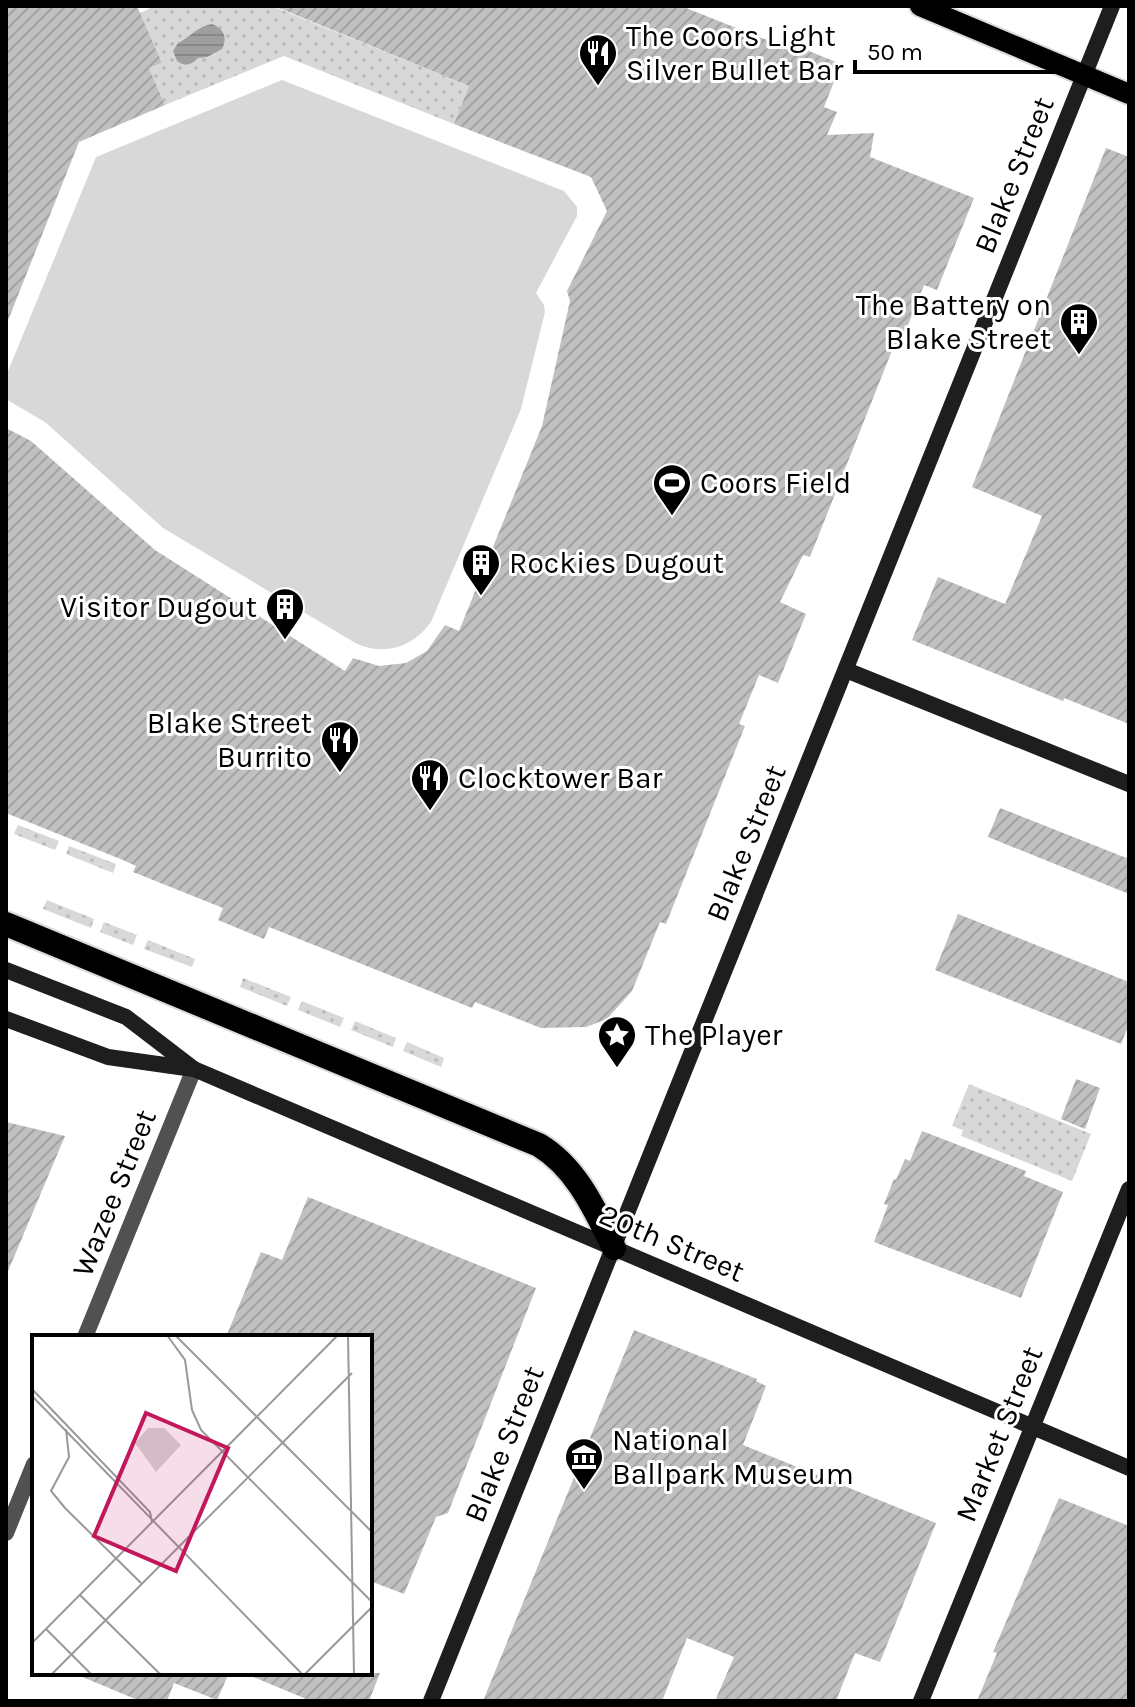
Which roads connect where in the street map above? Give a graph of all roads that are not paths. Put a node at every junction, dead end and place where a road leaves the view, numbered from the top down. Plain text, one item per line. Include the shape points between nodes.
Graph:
1 (920, 6) edge
2 (1112, 6) edge
3 (1084, 75) junction
4 (1129, 94) edge
5 (846, 670) junction
6 (1129, 784) edge
7 (6, 924) edge
8 (6, 970) edge
9 (6, 1019) edge
10 (194, 1069) junction
11 (1129, 1189) edge
12 (614, 1248) junction
13 (86, 1335) edge
14 (1032, 1427) junction
15 (1129, 1468) edge
16 (32, 1469) edge
17 (6, 1533) edge
18 (431, 1701) edge
19 (921, 1701) edge

1 - 3 main road
2 - 3 main road, Blake Street
3 - 4 main road
3 - 5 main road, Blake Street
5 - 6 main road
5 - 12 main road, Blake Street
7 - 12 highway via 539,1145 582,1187
8 - 10 main road, 20th Street via 126,1017
9 - 10 main road, 20th Street via 108,1057
10 - 12 main road, 20th Street
10 - 13 street, Wazee Street
11 - 14 main road, Market Street
12 - 14 main road, 20th Street
12 - 18 main road, Blake Street
14 - 15 main road, 20th Street
14 - 19 main road, Market Street
16 - 17 street

